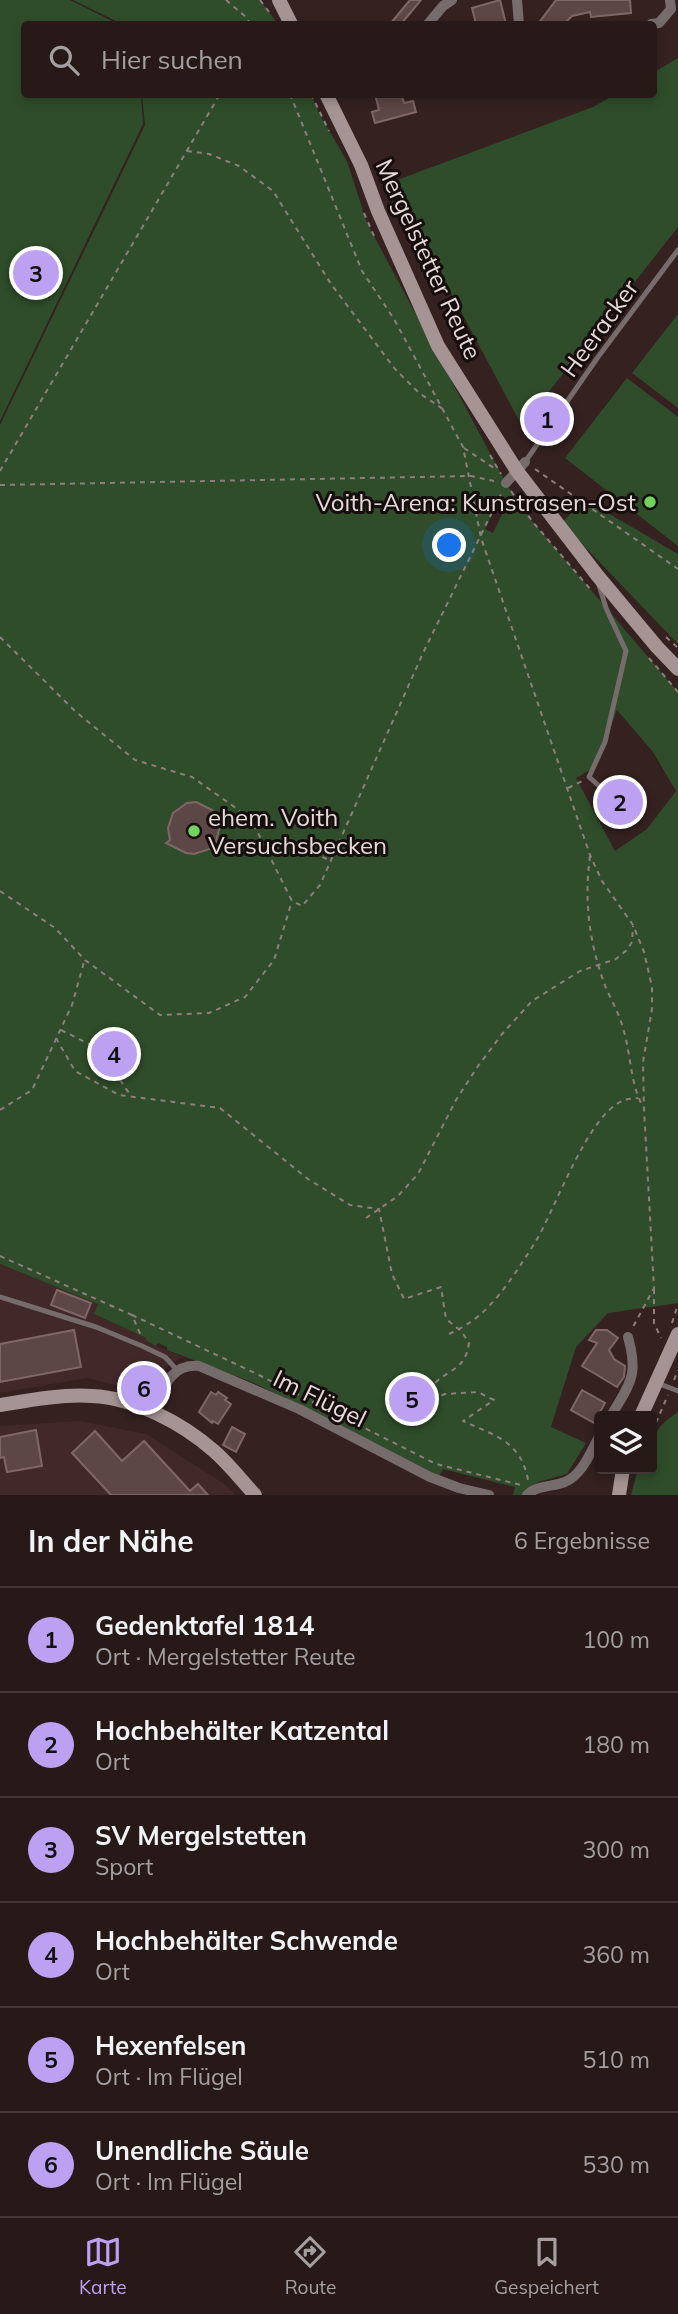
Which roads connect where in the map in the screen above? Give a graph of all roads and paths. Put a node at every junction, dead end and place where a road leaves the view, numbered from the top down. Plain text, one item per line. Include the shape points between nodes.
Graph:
1 (226, 0) edge
2 (260, 0) edge
3 (279, 0) edge
4 (452, 0) edge
5 (517, 0) edge
6 (670, 0) edge
7 (272, 16) dead end
8 (248, 21) edge
9 (290, 21) edge
10 (430, 21) edge
11 (519, 21) edge
12 (657, 23) edge
13 (218, 98) edge
14 (292, 98) edge
15 (328, 98) edge
16 (187, 151) junction
17 (678, 250) edge
18 (444, 410) junction
19 (463, 447) junction
20 (521, 466) junction
21 (0, 471) edge
22 (499, 471) dead end
23 (471, 476) junction
24 (506, 483) junction
25 (0, 485) edge
26 (481, 538) junction
27 (678, 569) edge
28 (597, 575) junction
29 (0, 637) edge
30 (678, 669) edge
31 (589, 777) junction
32 (567, 788) junction
33 (606, 792) dead end
34 (305, 847) dead end
35 (590, 855) junction
36 (331, 862) junction
37 (0, 891) edge
38 (292, 901) junction
39 (633, 925) junction
40 (85, 960) junction
41 (599, 965) junction
42 (60, 1029) junction
43 (56, 1038) junction
44 (131, 1096) junction
45 (638, 1098) junction
46 (644, 1109) junction
47 (0, 1110) edge
48 (379, 1209) junction
49 (366, 1218) dead end
50 (0, 1256) edge
51 (654, 1288) junction
52 (0, 1297) edge
53 (132, 1315) junction
54 (458, 1329) junction
55 (449, 1334) dead end
56 (678, 1334) edge
57 (628, 1337) joint
58 (665, 1344) dead end
59 (142, 1346) junction
60 (177, 1370) junction
61 (678, 1370) edge
62 (664, 1386) junction
63 (678, 1391) edge
64 (0, 1405) edge
65 (614, 1411) edge
66 (645, 1411) edge
67 (152, 1412) junction
68 (657, 1413) edge
69 (594, 1446) edge
70 (622, 1474) edge
71 (529, 1493) edge
72 (255, 1495) edge
73 (489, 1495) edge
74 (619, 1495) edge

1 - 8 path
2 - 7 path
3 - 9 street
4 - 10 street
5 - 11 street
6 - 12 street via 671,9
13 - 16 path
14 - 18 path via 362,271
15 - 20 street, Mergelstetter Reute via 438,346
16 - 18 path via 239,166 273,191 331,284 395,369
16 - 21 path
17 - 20 lane, Heeracker
18 - 19 path
19 - 22 path
19 - 23 path
20 - 24 street
20 - 27 path
20 - 28 street, Mergelstetter Reute
23 - 24 path
23 - 25 path
23 - 26 path
24 - 26 path
26 - 32 path
26 - 36 path via 423,653
28 - 30 street, Mergelstetter Reute
28 - 31 lane via 626,651 605,742
29 - 38 path via 76,712 135,760 192,777 236,808 257,829
31 - 32 path
31 - 33 lane
32 - 35 path
34 - 36 path
35 - 39 path
35 - 41 path via 586,908
36 - 38 path via 302,906
37 - 40 path via 55,928
38 - 40 path via 274,960 245,997 209,1013 160,1015
39 - 41 path via 627,950
39 - 46 path via 652,987 643,1062
40 - 42 path
41 - 45 path via 623,1026
41 - 48 path via 580,971 532,1001 478,1066 418,1174
42 - 43 path
42 - 44 path via 99,1049
43 - 44 path via 75,1071 120,1095
43 - 47 path via 32,1090
44 - 48 path via 220,1108 308,1179 351,1205
45 - 46 path
45 - 54 path via 624,1099 605,1115 572,1166 527,1253 488,1306
46 - 51 path
48 - 49 path
48 - 54 path via 392,1274 404,1300 441,1287 446,1319
50 - 53 path
51 - 57 path
51 - 58 path via 654,1323
52 - 59 lane
53 - 59 path
53 - 71 path via 436,1464 522,1485
54 - 55 path
54 - 71 path via 469,1343 467,1357 417,1405 445,1394 478,1392 494,1400 463,1421 506,1442 522,1457
56 - 62 street
57 - 65 street via 633,1378
59 - 60 lane via 165,1357
60 - 67 street
60 - 73 street, Im Flügel via 192,1366 217,1372 430,1477
61 - 62 path
62 - 63 lane
62 - 66 street
62 - 68 path
64 - 67 street via 94,1396
67 - 72 street via 215,1451
69 - 71 street via 573,1477
70 - 74 street

